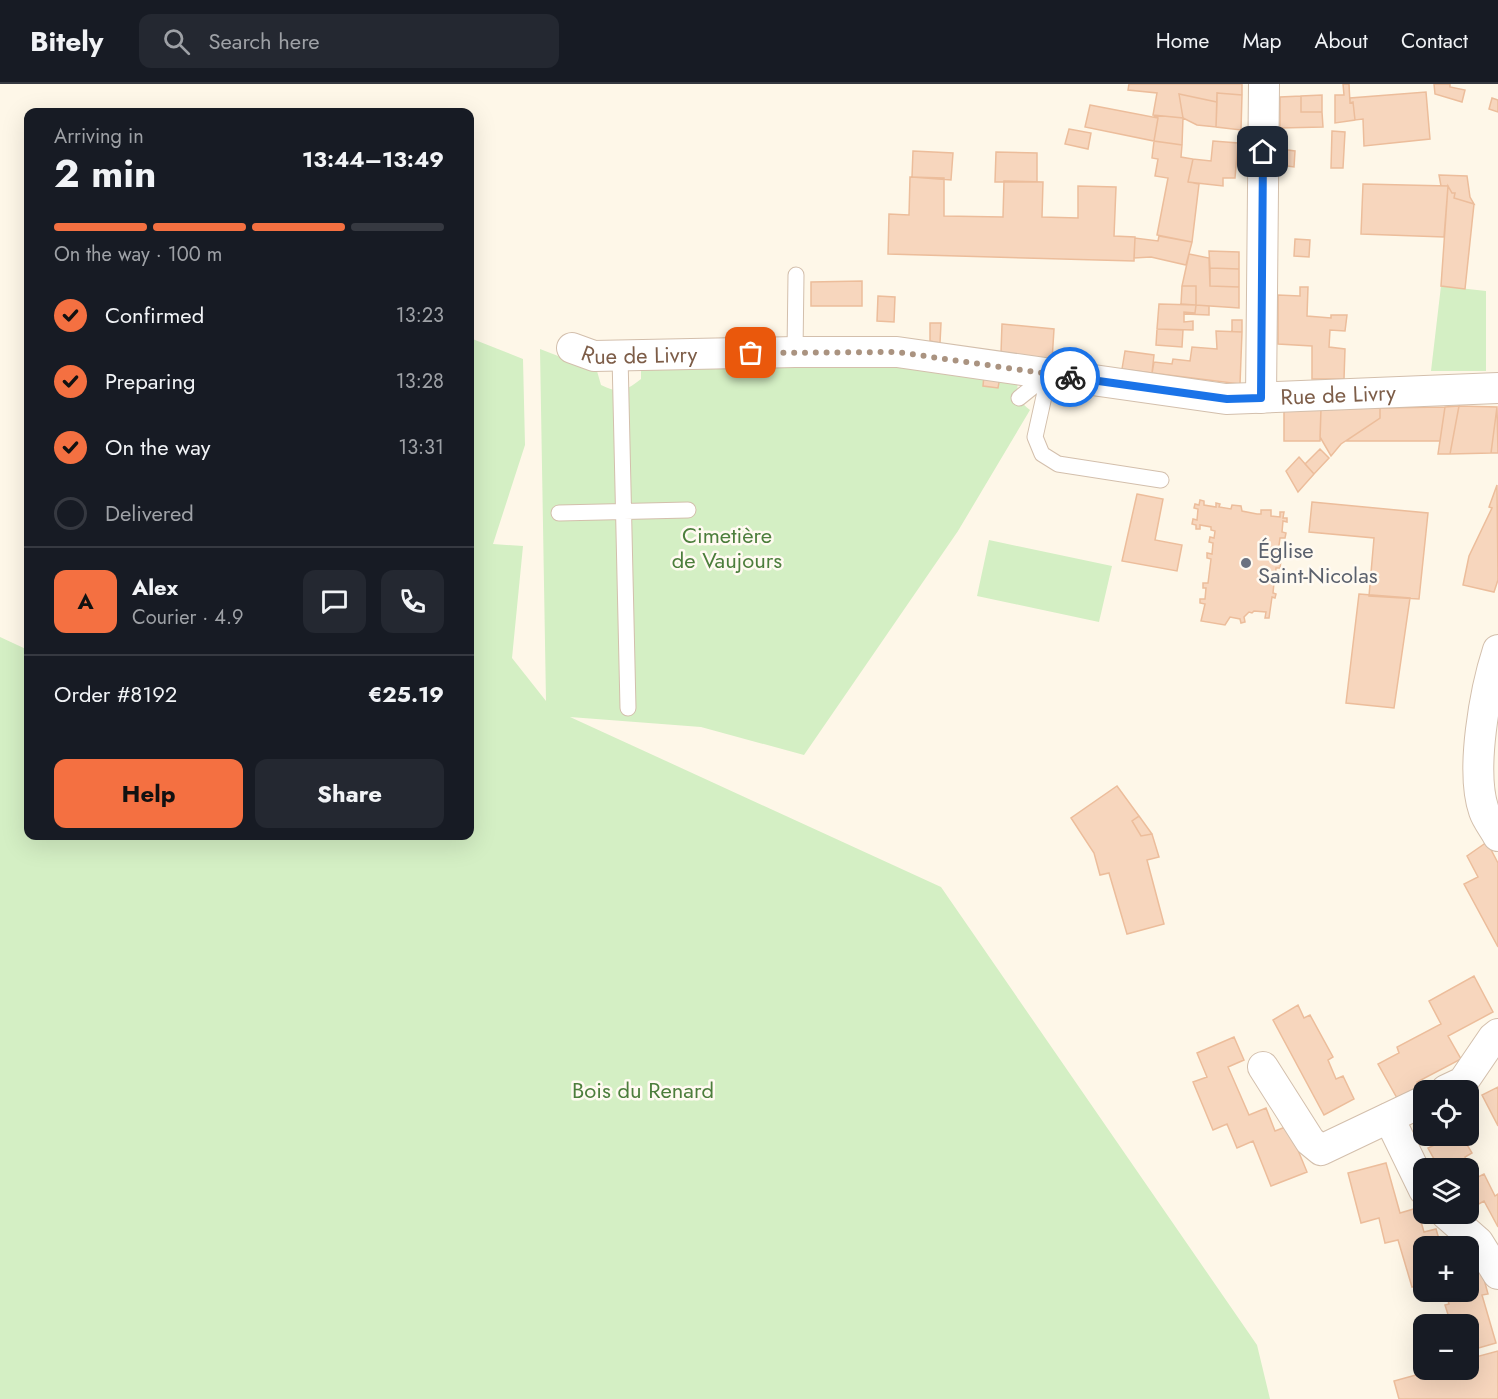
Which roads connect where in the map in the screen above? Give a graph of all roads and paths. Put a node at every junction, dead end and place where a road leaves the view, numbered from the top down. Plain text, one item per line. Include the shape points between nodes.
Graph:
1 (1264, 84) edge
2 (795, 275) dead end
3 (572, 348) dead end
4 (795, 352) junction
5 (620, 356) junction
6 (1049, 374) junction
7 (1498, 388) edge
8 (1019, 398) dead end
9 (1261, 398) junction
10 (1161, 480) dead end
11 (688, 510) dead end
12 (623, 512) junction
13 (559, 513) dead end
14 (1498, 650) edge
15 (628, 708) dead end
16 (1489, 756) edge
17 (1498, 836) edge
18 (1498, 1034) edge
19 (1263, 1066) dead end
20 (1464, 1080) edge
21 (1413, 1106) edge
22 (1389, 1118) junction
23 (1413, 1167) edge
24 (1457, 1224) edge
25 (1498, 1275) edge

1 - 9 street
2 - 4 lane
3 - 5 street, Rue de Livry via 594,356
4 - 5 street, Rue de Livry
4 - 6 street, Rue de Livry via 897,352
5 - 12 lane
6 - 8 lane
6 - 9 street, Rue de Livry via 1227,399
6 - 10 lane via 1035,437 1042,454 1059,464
7 - 9 street, Rue de Livry
11 - 12 lane
12 - 13 lane
12 - 15 lane
14 - 16 street via 1489,680
16 - 17 street via 1480,793 1485,813
18 - 20 street
19 - 22 street via 1310,1141 1322,1150
21 - 22 street
22 - 23 street
24 - 25 street via 1478,1242

